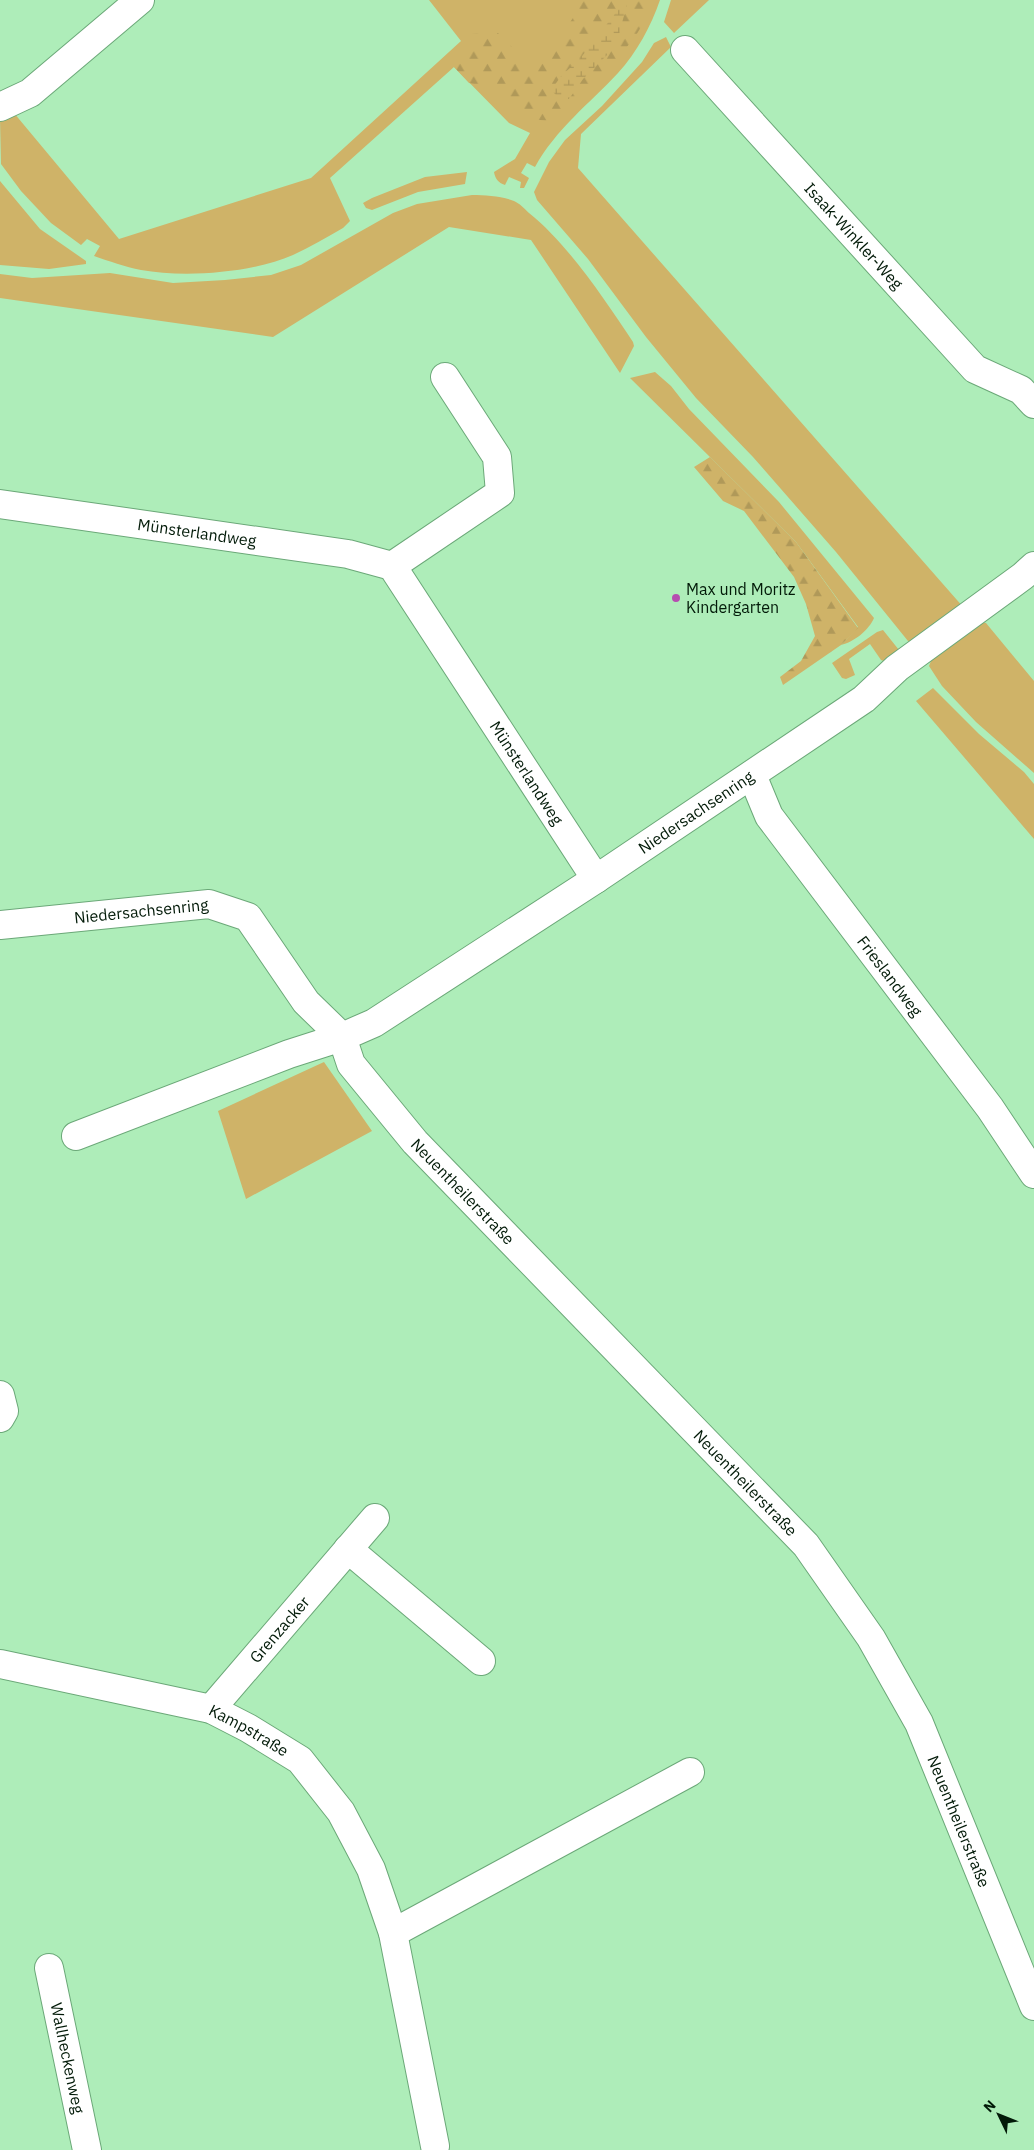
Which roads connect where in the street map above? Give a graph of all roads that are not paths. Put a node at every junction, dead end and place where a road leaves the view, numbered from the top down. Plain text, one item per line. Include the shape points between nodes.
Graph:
1 (140, 0) edge
2 (685, 50) dead end
3 (0, 106) edge
4 (445, 377) dead end
5 (1034, 404) edge
6 (0, 504) edge
7 (392, 566) junction
8 (1034, 566) edge
9 (752, 776) junction
10 (596, 879) junction
11 (0, 925) edge
12 (342, 1037) junction
13 (76, 1136) dead end
14 (1034, 1174) edge
15 (0, 1395) edge
16 (0, 1418) edge
17 (375, 1518) dead end
18 (348, 1549) junction
19 (481, 1661) dead end
20 (0, 1664) edge
21 (211, 1709) junction
22 (690, 1772) dead end
23 (394, 1933) junction
24 (49, 1968) dead end
25 (1034, 2006) edge
26 (437, 2149) edge
27 (88, 2150) edge

1 - 3 street via 30,93
2 - 5 street, Isaak-Winkler-Weg via 975,369 1021,390
4 - 7 street via 497,457 500,493
6 - 7 street, Münsterlandweg via 348,554
7 - 10 street, Münsterlandweg
8 - 9 street, Niedersachsenring via 897,668 864,700
9 - 10 street, Niedersachsenring
9 - 14 street, Frieslandweg via 769,816 990,1108
10 - 12 street, Niedersachsenring via 374,1023
11 - 12 street, Niedersachsenring via 209,904 248,917 306,1002
12 - 13 street, Niedersachsenring via 289,1054
12 - 25 street, Neuentheilerstraße via 351,1064 415,1142 806,1545 847,1601 872,1638 919,1723
15 - 16 street via 4,1411
17 - 18 street, Grenzacker
18 - 19 street
18 - 21 street, Grenzacker
20 - 21 street, Kampstraße
21 - 23 street, Kampstraße via 300,1760 340,1812 371,1869
22 - 23 street
23 - 26 street, Kampstraße
24 - 27 street, Wallheckenweg

